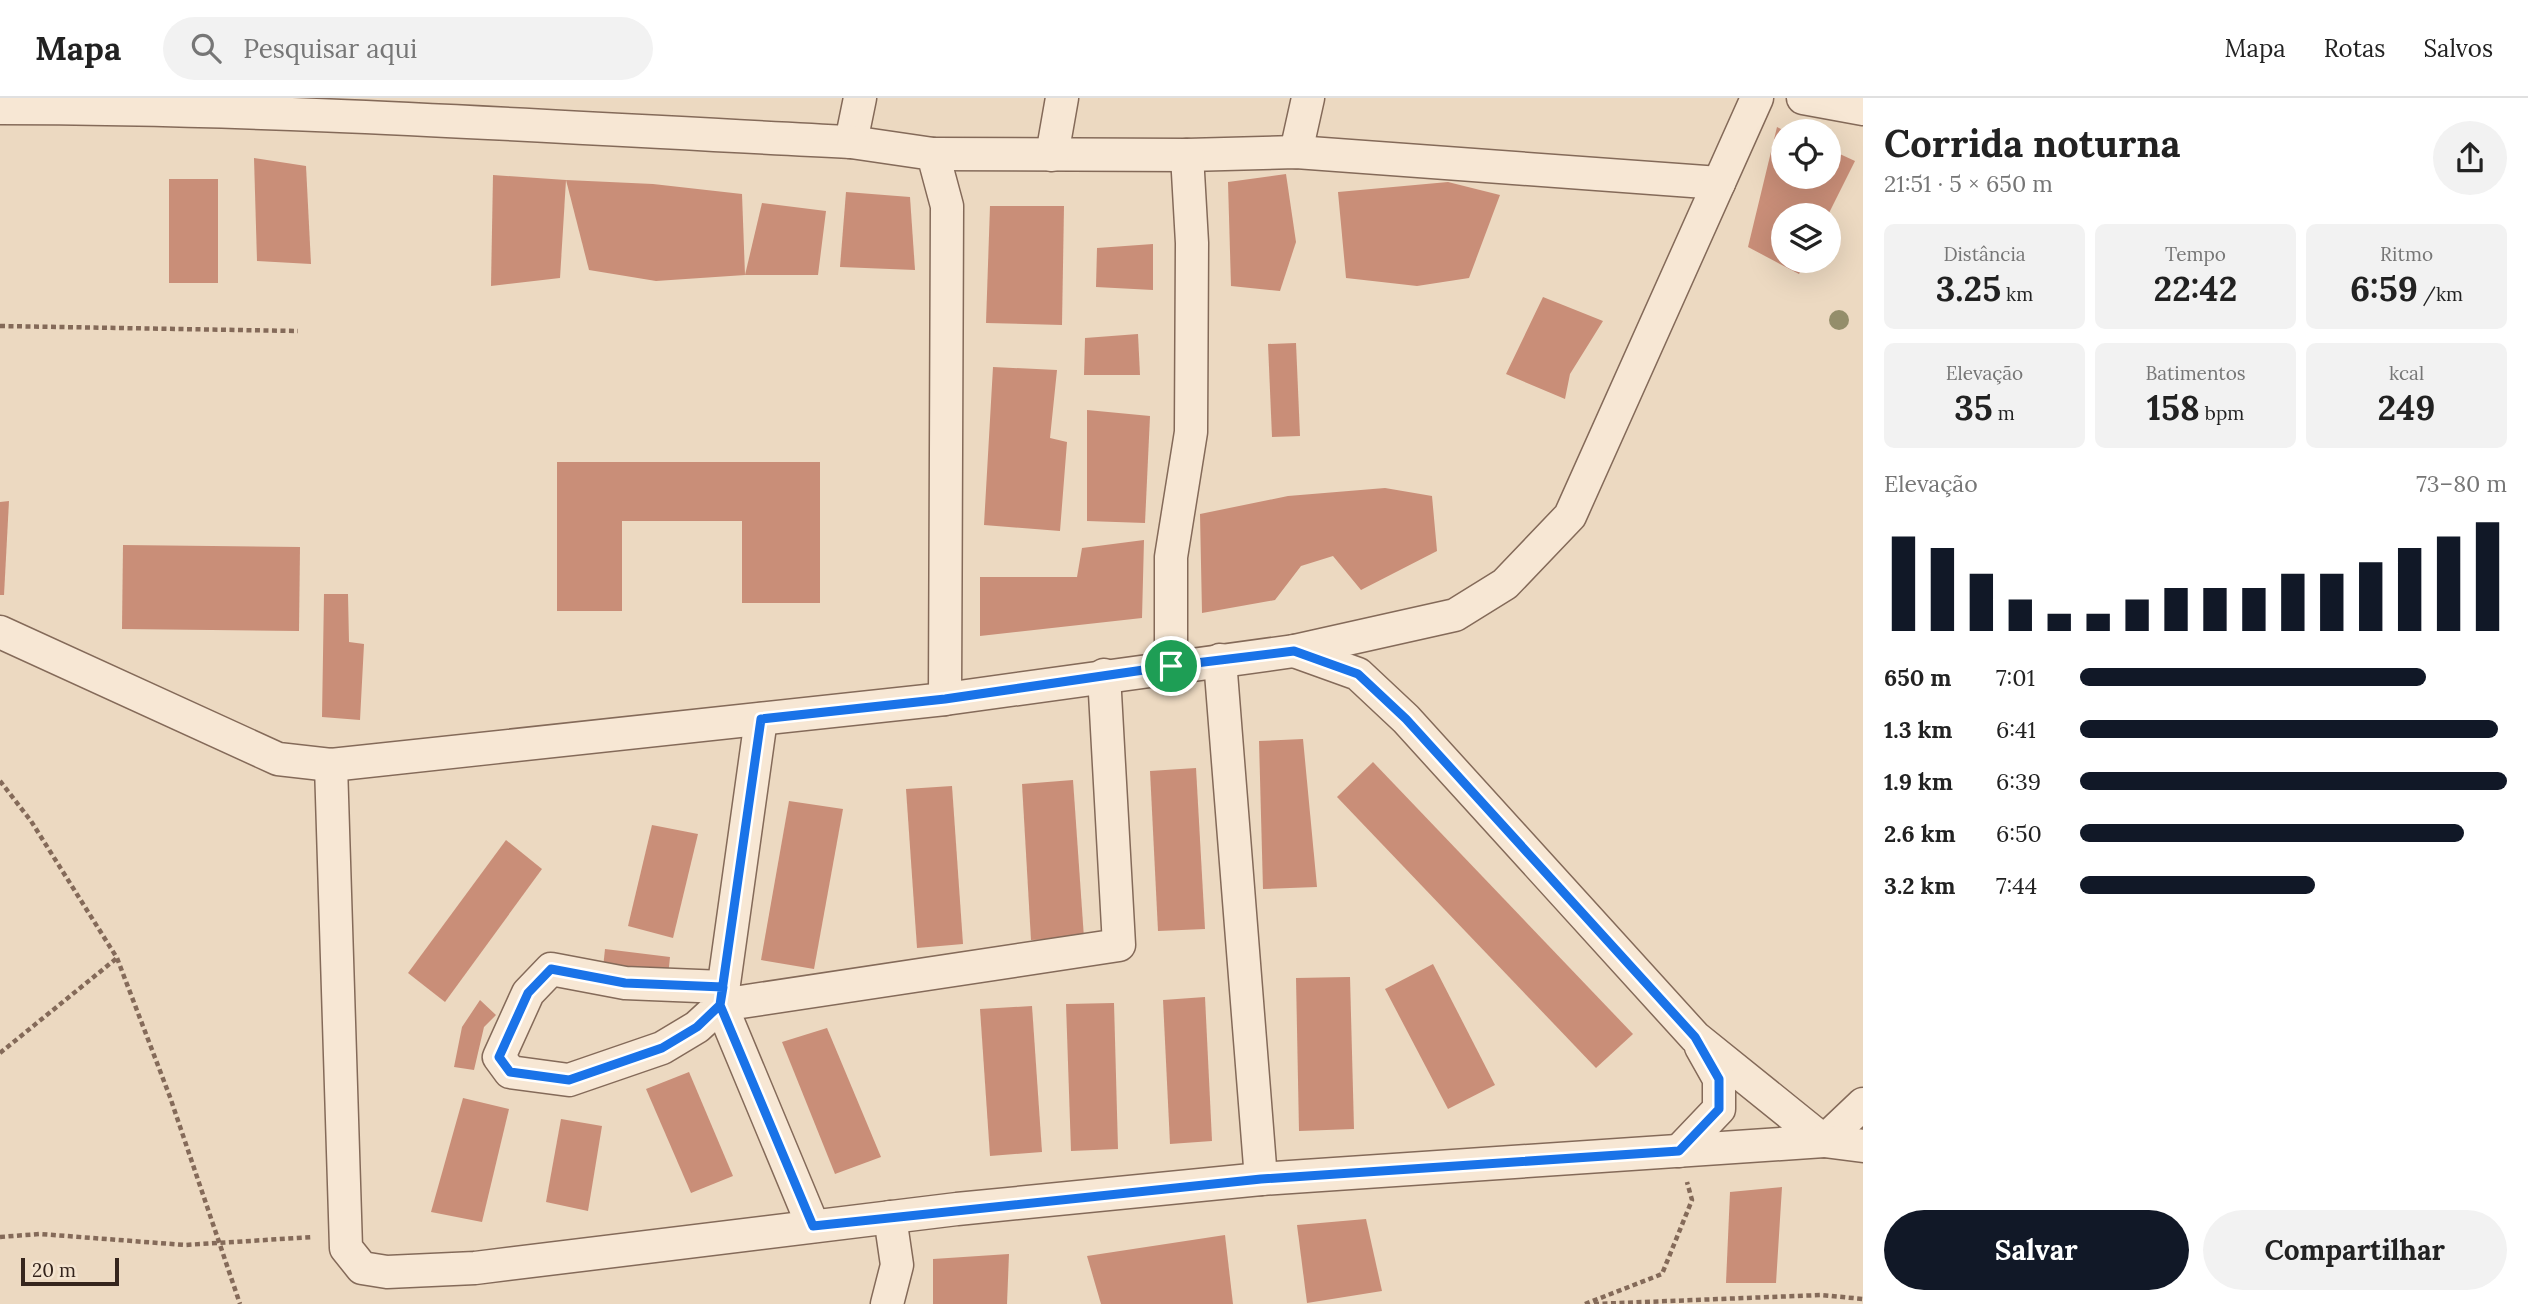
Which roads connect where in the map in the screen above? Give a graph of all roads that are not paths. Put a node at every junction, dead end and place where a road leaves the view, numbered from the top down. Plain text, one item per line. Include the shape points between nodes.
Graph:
1 (860, 98) edge
2 (1062, 98) edge
3 (1308, 98) edge
4 (1757, 98) edge
5 (1803, 98) edge
6 (0, 108) edge
7 (1863, 109) edge
8 (851, 142) junction
9 (1296, 152) junction
10 (933, 154) junction
11 (1052, 155) junction
12 (1187, 155) junction
13 (1719, 183) junction
14 (0, 632) edge
15 (1294, 651) junction
16 (1220, 660) junction
17 (1171, 666) junction
18 (1104, 675) junction
19 (945, 699) junction
20 (761, 719) junction
21 (331, 765) junction
22 (722, 996) junction
23 (1695, 1037) junction
24 (1863, 1104) edge
25 (1824, 1141) junction
26 (1863, 1146) edge
27 (1679, 1151) junction
28 (1261, 1179) junction
29 (890, 1217) junction
30 (813, 1226) junction
31 (887, 1304) edge

1 - 8 street
2 - 11 street
3 - 9 street
4 - 13 street
5 - 7 street
6 - 8 street via 396,120
8 - 10 street
9 - 12 street
9 - 13 street
10 - 11 street
10 - 19 street via 947,206
11 - 12 street
12 - 17 street via 1192,243 1191,432 1171,557
13 - 15 street via 1570,516 1537,553 1505,584 1455,615
14 - 21 street via 278,759
15 - 16 street
15 - 23 street via 1358,674 1406,719
16 - 17 street
16 - 28 street
17 - 18 street
18 - 19 street
18 - 22 street via 1119,945
19 - 20 street
20 - 21 street
20 - 22 street
21 - 30 street via 346,1248 362,1268 387,1272 475,1268
22 - 22 street via 551,969 528,993 499,1057 510,1072 569,1080 662,1048 697,1027
22 - 30 street
23 - 25 street
23 - 27 street via 1719,1079 1719,1109
24 - 25 street
25 - 26 street
25 - 27 street
27 - 28 street
28 - 29 street
29 - 30 street
29 - 31 street via 897,1265

